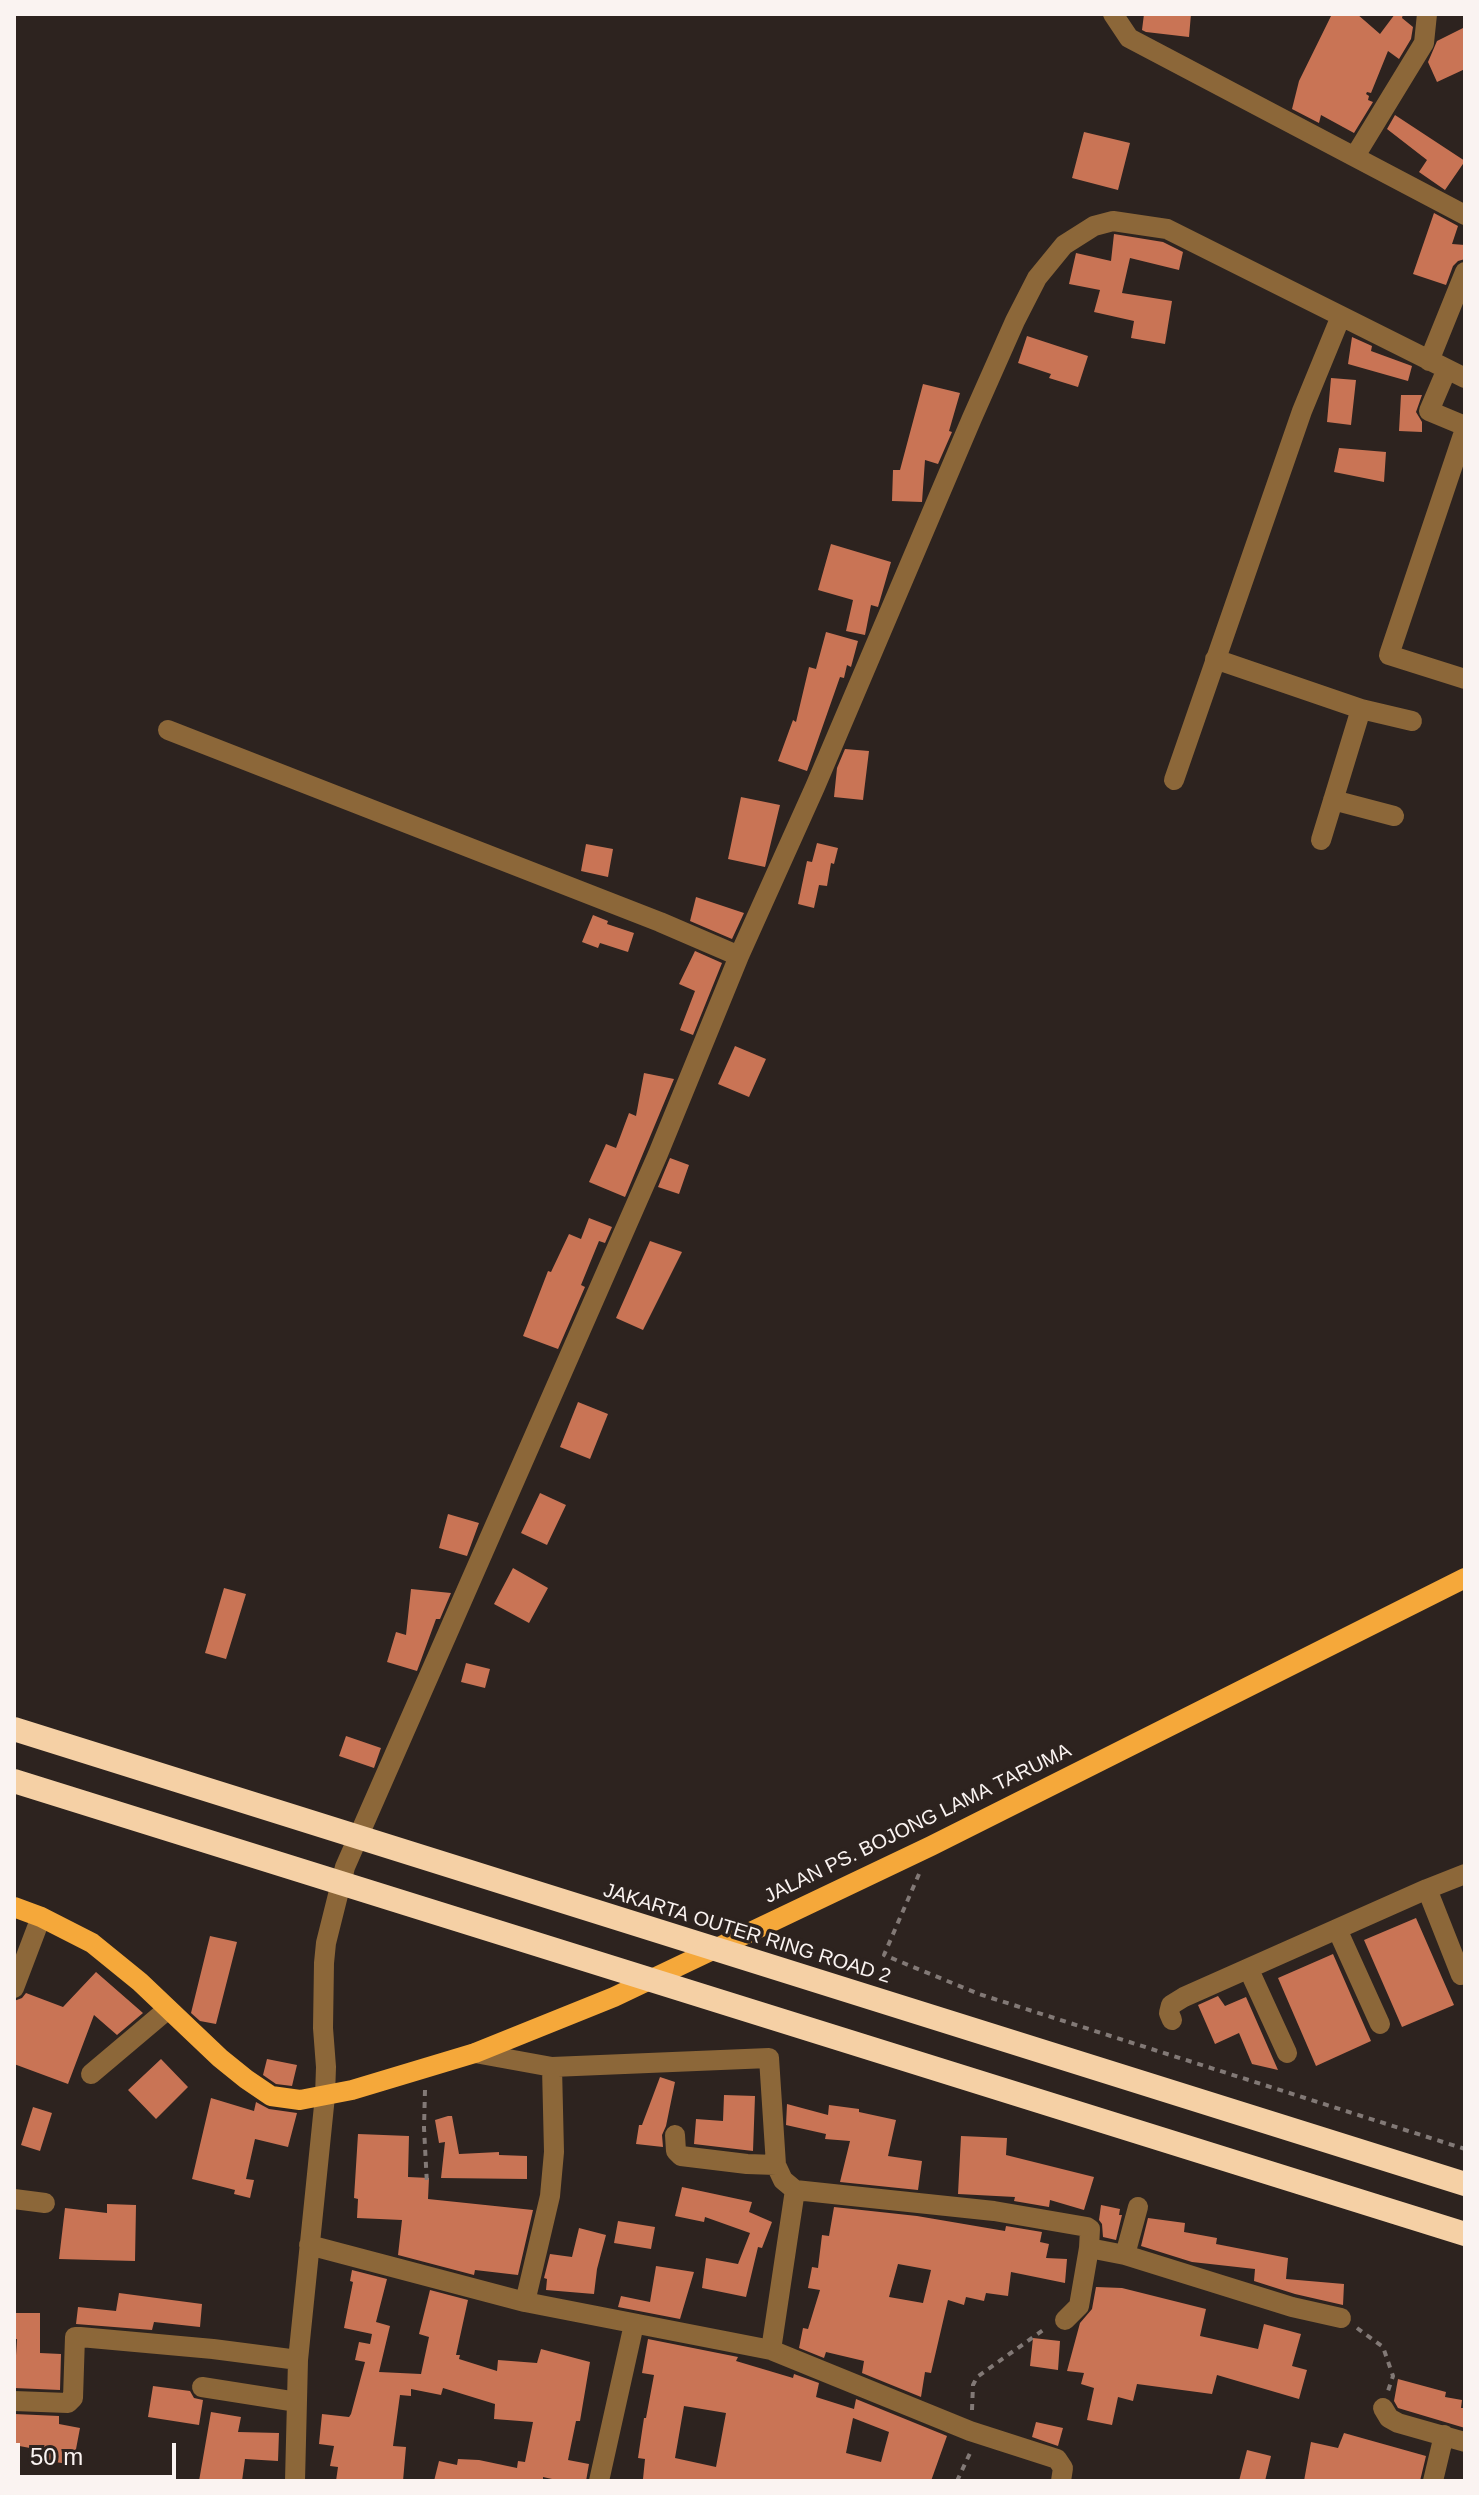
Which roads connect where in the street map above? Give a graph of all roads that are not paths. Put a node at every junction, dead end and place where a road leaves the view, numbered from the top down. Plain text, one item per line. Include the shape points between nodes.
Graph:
1 (1113, 14) edge
2 (1427, 14) edge
3 (1355, 156) junction
4 (1465, 215) edge
5 (1465, 272) edge
6 (1341, 316) junction
7 (1447, 369) edge
8 (1465, 427) edge
9 (1215, 659) junction
10 (1465, 679) edge
11 (1361, 709) junction
12 (1412, 721) dead end
13 (168, 730) dead end
14 (1174, 780) dead end
15 (1333, 800) junction
16 (1394, 816) dead end
17 (1321, 840) dead end
18 (739, 956) junction
19 (1465, 1578) edge
20 (14, 1729) edge
21 (14, 1781) edge
22 (1465, 1874) edge
23 (1427, 1889) junction
24 (14, 1907) edge
25 (41, 1917) junction
26 (1337, 1929) junction
27 (1249, 1970) junction
28 (1461, 1975) dead end
29 (14, 1988) edge
30 (168, 2009) junction
31 (1172, 2020) dead end
32 (1380, 2024) dead end
33 (475, 2053) junction
34 (1287, 2053) dead end
35 (552, 2067) junction
36 (91, 2074) dead end
37 (325, 2096) junction
38 (675, 2135) dead end
39 (776, 2165) junction
40 (1465, 2184) edge
41 (795, 2190) junction
42 (14, 2199) edge
43 (45, 2203) dead end
44 (1138, 2207) dead end
45 (1465, 2234) edge
46 (309, 2245) junction
47 (1089, 2248) junction
48 (1125, 2255) junction
49 (525, 2302) junction
50 (1341, 2318) road end
51 (1065, 2320) road end
52 (634, 2324) junction
53 (771, 2350) junction
54 (298, 2360) junction
55 (202, 2387) dead end
56 (14, 2401) edge
57 (297, 2402) junction
58 (1383, 2408) road end
59 (1444, 2435) junction
60 (1465, 2442) edge
61 (295, 2481) edge
62 (599, 2481) edge
63 (1061, 2481) edge
64 (1433, 2481) edge

1 - 3 street via 1129,38
2 - 3 street via 1424,43
3 - 4 street
5 - 7 street
6 - 7 street
6 - 9 street
6 - 18 street via 1167,229 1113,221 1064,245 1037,278 1015,321
7 - 8 street via 1429,411
8 - 10 street via 1389,655
9 - 11 street
9 - 14 street
11 - 12 street
11 - 15 street
13 - 18 street
15 - 16 street
15 - 17 street
18 - 37 street via 658,1154 345,1867 325,1953
19 - 33 main road, JALAN PS. BOJONG LAMA TARUMA via 931,1846 614,1997
20 - 40 highway, JAKARTA OUTER RING ROAD 2
21 - 45 highway
22 - 23 street
23 - 26 street
23 - 28 street
24 - 25 main road, JALAN PS. BOJONG LAMA TARUMA
25 - 29 street
25 - 30 main road, JALAN PS. BOJONG LAMA TARUMA via 92,1943
26 - 27 street
26 - 32 street
27 - 31 street via 1175,2002 1169,2009
27 - 34 street
30 - 36 street
30 - 37 main road, JALAN PS. BOJONG LAMA TARUMA via 271,2096
33 - 35 street
33 - 37 main road, JALAN PS. BOJONG LAMA TARUMA
35 - 39 street via 769,2058
35 - 49 street via 550,2196
37 - 46 street
38 - 39 street via 681,2156
39 - 41 street
41 - 47 street via 1070,2223 1090,2229
41 - 53 street
42 - 43 street
44 - 48 street
46 - 49 street
46 - 54 street
47 - 48 street
47 - 51 street via 1079,2306
48 - 50 street
49 - 52 street
52 - 53 street
52 - 62 street
53 - 63 street via 970,2431 1057,2459 1063,2468
54 - 56 street via 75,2337 73,2398 68,2403
54 - 57 street
55 - 57 street
57 - 61 street
58 - 59 street via 1398,2423
59 - 60 street
59 - 64 street

